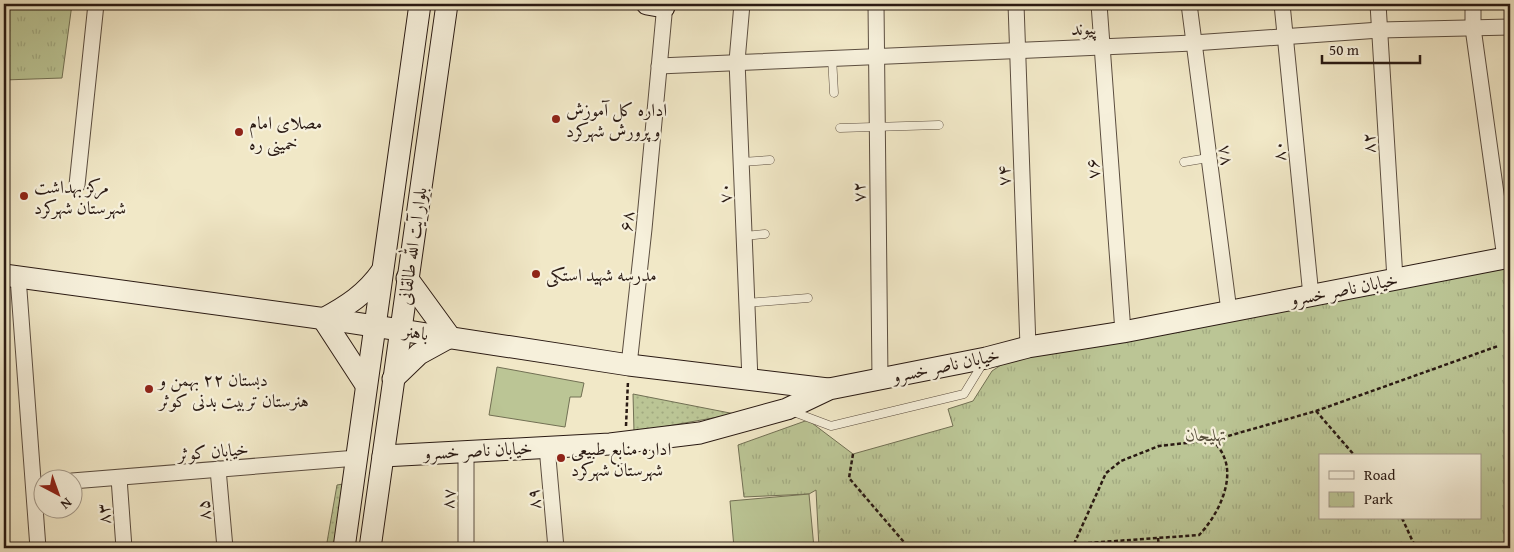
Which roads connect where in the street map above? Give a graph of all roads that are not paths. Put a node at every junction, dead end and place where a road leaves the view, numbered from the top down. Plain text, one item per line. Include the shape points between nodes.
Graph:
1 (96, 4) edge
2 (420, 4) edge
3 (447, 4) edge
4 (742, 4) edge
5 (876, 4) edge
6 (1016, 4) edge
7 (1099, 4) edge
8 (1189, 4) edge
9 (1282, 4) edge
10 (1378, 4) edge
11 (1473, 4) edge
12 (659, 5) edge
13 (1510, 26) edge
14 (1473, 28) junction
15 (1380, 30) junction
16 (1286, 36) junction
17 (1193, 43) junction
18 (1101, 46) junction
19 (1017, 50) junction
20 (875, 56) junction
21 (832, 57) junction
22 (737, 61) junction
23 (659, 66) junction
24 (834, 93) dead end
25 (939, 125) dead end
26 (876, 127) junction
27 (840, 128) dead end
28 (1208, 158) junction
29 (770, 160) dead end
30 (742, 162) junction
31 (1184, 162) dead end
32 (77, 184) dead end
33 (765, 234) dead end
34 (745, 236) junction
35 (1507, 258) edge
36 (382, 271) junction
37 (11, 276) edge
38 (407, 278) junction
39 (1395, 280) junction
40 (1311, 296) junction
41 (808, 298) dead end
42 (748, 303) junction
43 (1229, 311) junction
44 (323, 319) junction
45 (374, 326) junction
46 (400, 330) junction
47 (1123, 332) junction
48 (450, 337) junction
49 (1028, 348) junction
50 (986, 358) junction
51 (629, 365) junction
52 (393, 379) junction
53 (880, 379) junction
54 (750, 380) junction
55 (366, 385) junction
56 (829, 389) junction
57 (787, 409) junction
58 (547, 447) junction
59 (466, 450) junction
60 (384, 456) junction
61 (357, 458) junction
62 (36, 470) edge
63 (218, 470) junction
64 (119, 478) junction
65 (82, 480) edge
66 (38, 520) edge
67 (38, 548) edge
68 (124, 548) edge
69 (224, 548) edge
70 (344, 548) edge
71 (370, 548) edge
72 (466, 548) edge
73 (556, 548) edge

1 - 32 street
2 - 36 main road, بلوار آیت الله طالقانی
3 - 38 main road, بلوار آیت الله طالقانی
4 - 22 street, ۷۰
5 - 20 street, ۷۲
6 - 19 street, ۷۴
7 - 18 street, ۷۶
8 - 17 street, ۷۸
9 - 16 street, ۸۰
10 - 15 street, ۸۲
11 - 14 street
12 - 23 street, ۶۸
13 - 14 street, پیوند
14 - 15 street, پیوند
14 - 35 street
15 - 16 street, پیوند
15 - 39 street, ۸۲
16 - 17 street, پیوند
16 - 40 street, ۸۰
17 - 18 street, پیوند
17 - 28 street, ۷۸
18 - 19 street, پیوند
18 - 47 street, ۷۶
19 - 20 street, پیوند
19 - 49 street, ۷۴
20 - 21 street, پیوند
20 - 26 street, ۷۲
21 - 22 street, پیوند
21 - 24 lane
22 - 23 street, پیوند
22 - 30 street, ۷۰
23 - 51 street, ۶۸
25 - 26 lane
26 - 27 lane
26 - 53 street, ۷۲
28 - 31 lane
28 - 43 street, ۷۸
29 - 30 lane
30 - 34 street, ۷۰
33 - 34 lane
34 - 42 street, ۷۰
35 - 39 main road, خیابان ناصر خسرو
36 - 44 main road via 357,300
36 - 45 main road, بلوار آیت الله طالقانی
37 - 44 main road, باهنر
37 - 62 street
38 - 46 main road, بلوار آیت الله طالقانی
38 - 48 main road
39 - 40 main road, خیابان ناصر خسرو
40 - 43 main road, خیابان ناصر خسرو
41 - 42 lane
42 - 54 street, ۷۰
43 - 47 main road, خیابان ناصر خسرو
44 - 45 main road, باهنر
44 - 55 main road
45 - 46 main road, باهنر
45 - 55 main road, بلوار آیت الله طالقانی
46 - 48 main road, باهنر
46 - 52 main road, بلوار آیت الله طالقانی
47 - 49 main road, خیابان ناصر خسرو
48 - 51 main road, باهنر
48 - 52 main road via 419,354
49 - 50 main road, خیابان ناصر خسرو
50 - 53 main road, خیابان ناصر خسرو
50 - 57 lane via 964,394 831,426
51 - 54 main road, باهنر
52 - 60 main road, بلوار آیت الله طالقانی
53 - 56 main road, خیابان ناصر خسرو
54 - 56 main road, باهنر
55 - 61 main road, بلوار آیت الله طالقانی
56 - 57 main road, خیابان ناصر خسرو
57 - 58 main road, خیابان ناصر خسرو via 700,433
58 - 59 main road, خیابان ناصر خسرو
58 - 73 street, ۸۹
59 - 60 main road, خیابان ناصر خسرو
59 - 72 street, ۸۷
60 - 71 main road, بلوار آیت الله طالقانی
61 - 63 street, خیابان کوثر
61 - 70 main road, بلوار آیت الله طالقانی
63 - 64 street, خیابان کوثر
63 - 69 street, ۸۵
64 - 65 street, خیابان کوثر
64 - 68 street, ۸۳
66 - 67 street

